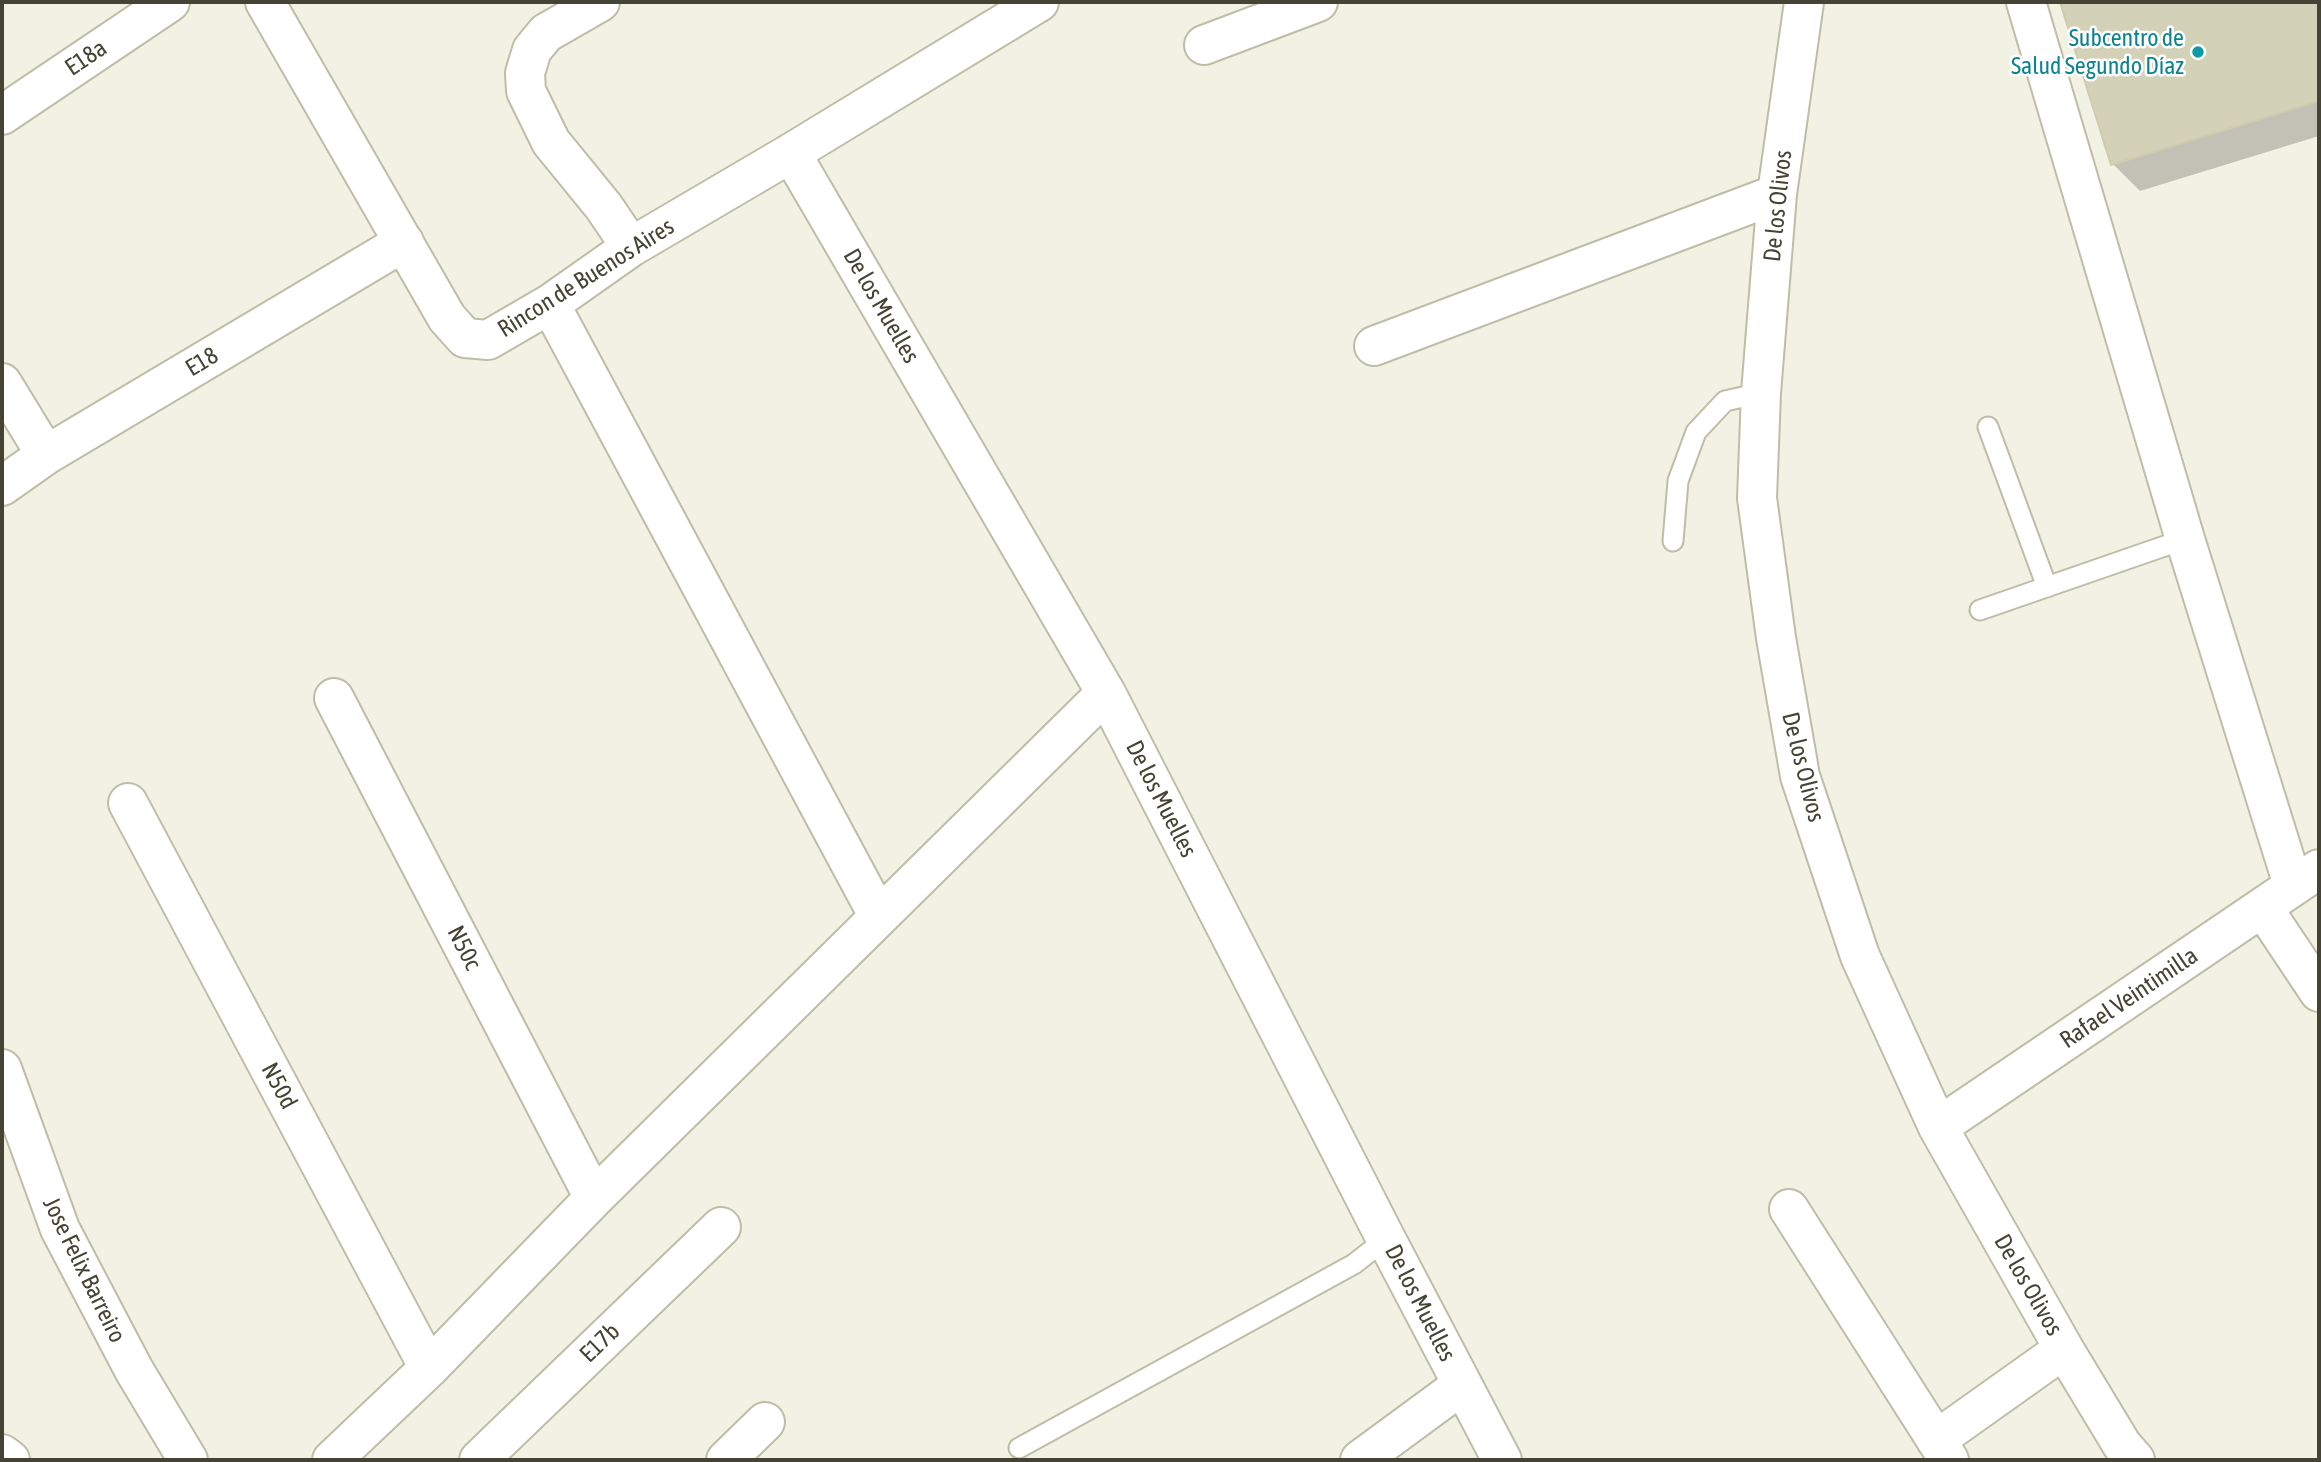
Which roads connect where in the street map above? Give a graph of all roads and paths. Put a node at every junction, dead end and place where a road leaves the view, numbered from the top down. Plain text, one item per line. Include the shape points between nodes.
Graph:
1 (170, 2) edge
2 (265, 2) edge
3 (600, 2) edge
4 (1039, 2) edge
5 (1318, 2) edge
6 (1804, 2) edge
7 (2026, 2) edge
8 (1204, 46) dead end
9 (2, 115) edge
10 (792, 153) junction
11 (1777, 194) junction
12 (404, 242) junction
13 (631, 247) junction
14 (550, 304) junction
15 (1374, 346) dead end
16 (2, 383) edge
17 (1760, 393) junction
18 (1988, 427) dead end
19 (46, 455) junction
20 (2, 486) edge
21 (2185, 539) junction
22 (1673, 541) dead end
23 (2047, 587) junction
24 (1980, 610) dead end
25 (1106, 693) junction
26 (334, 698) dead end
27 (128, 803) dead end
28 (2306, 877) edge
29 (2263, 908) junction
30 (878, 917) junction
31 (2319, 992) edge
32 (2, 1069) edge
33 (1938, 1127) junction
34 (594, 1198) junction
35 (1788, 1209) dead end
36 (721, 1227) dead end
37 (1386, 1239) junction
38 (2064, 1349) junction
39 (429, 1368) junction
40 (1462, 1385) junction
41 (765, 1422) dead end
42 (1019, 1448) dead end
43 (1942, 1450) edge
44 (2, 1454) edge
45 (10, 1460) edge
46 (188, 1460) edge
47 (332, 1460) edge
48 (479, 1460) edge
49 (726, 1460) edge
50 (1360, 1460) edge
51 (1502, 1460) edge
52 (2135, 1460) edge

1 - 9 street, E18a
2 - 12 street, Rincon de Buenos Aires
3 - 13 street via 546,33 524,73 526,91 551,142
4 - 10 street, Rincon de Buenos Aires
5 - 8 street
6 - 11 street, De los Olivos
7 - 21 street
10 - 13 street, Rincon de Buenos Aires
10 - 25 street, De los Muelles
11 - 15 street
11 - 17 street, De los Olivos
12 - 14 street, Rincon de Buenos Aires via 447,318 465,338 488,340
12 - 19 street, E18
13 - 14 street, Rincon de Buenos Aires
14 - 30 street
16 - 19 street
17 - 22 lane via 1725,401 1696,432 1678,481
17 - 33 street, De los Olivos via 1758,498 1800,776 1860,956
18 - 23 lane
19 - 20 street, E18
21 - 23 lane
21 - 28 street
23 - 24 lane
25 - 30 street
25 - 37 street, De los Muelles
26 - 34 street, N50c
27 - 39 street, N50d
28 - 29 street, Rafael Veintimilla
29 - 31 street
29 - 33 street, Rafael Veintimilla
30 - 34 street
32 - 46 street, Jose Felix Barreiro via 60,1229 134,1370
33 - 38 street, De los Olivos
34 - 39 street
35 - 43 street
36 - 48 street, E17b
37 - 40 street, De los Muelles
37 - 42 lane via 1354,1264
38 - 43 street
38 - 52 street, De los Olivos
39 - 47 street
40 - 50 street
40 - 51 street, De los Muelles
41 - 49 street
44 - 45 street

